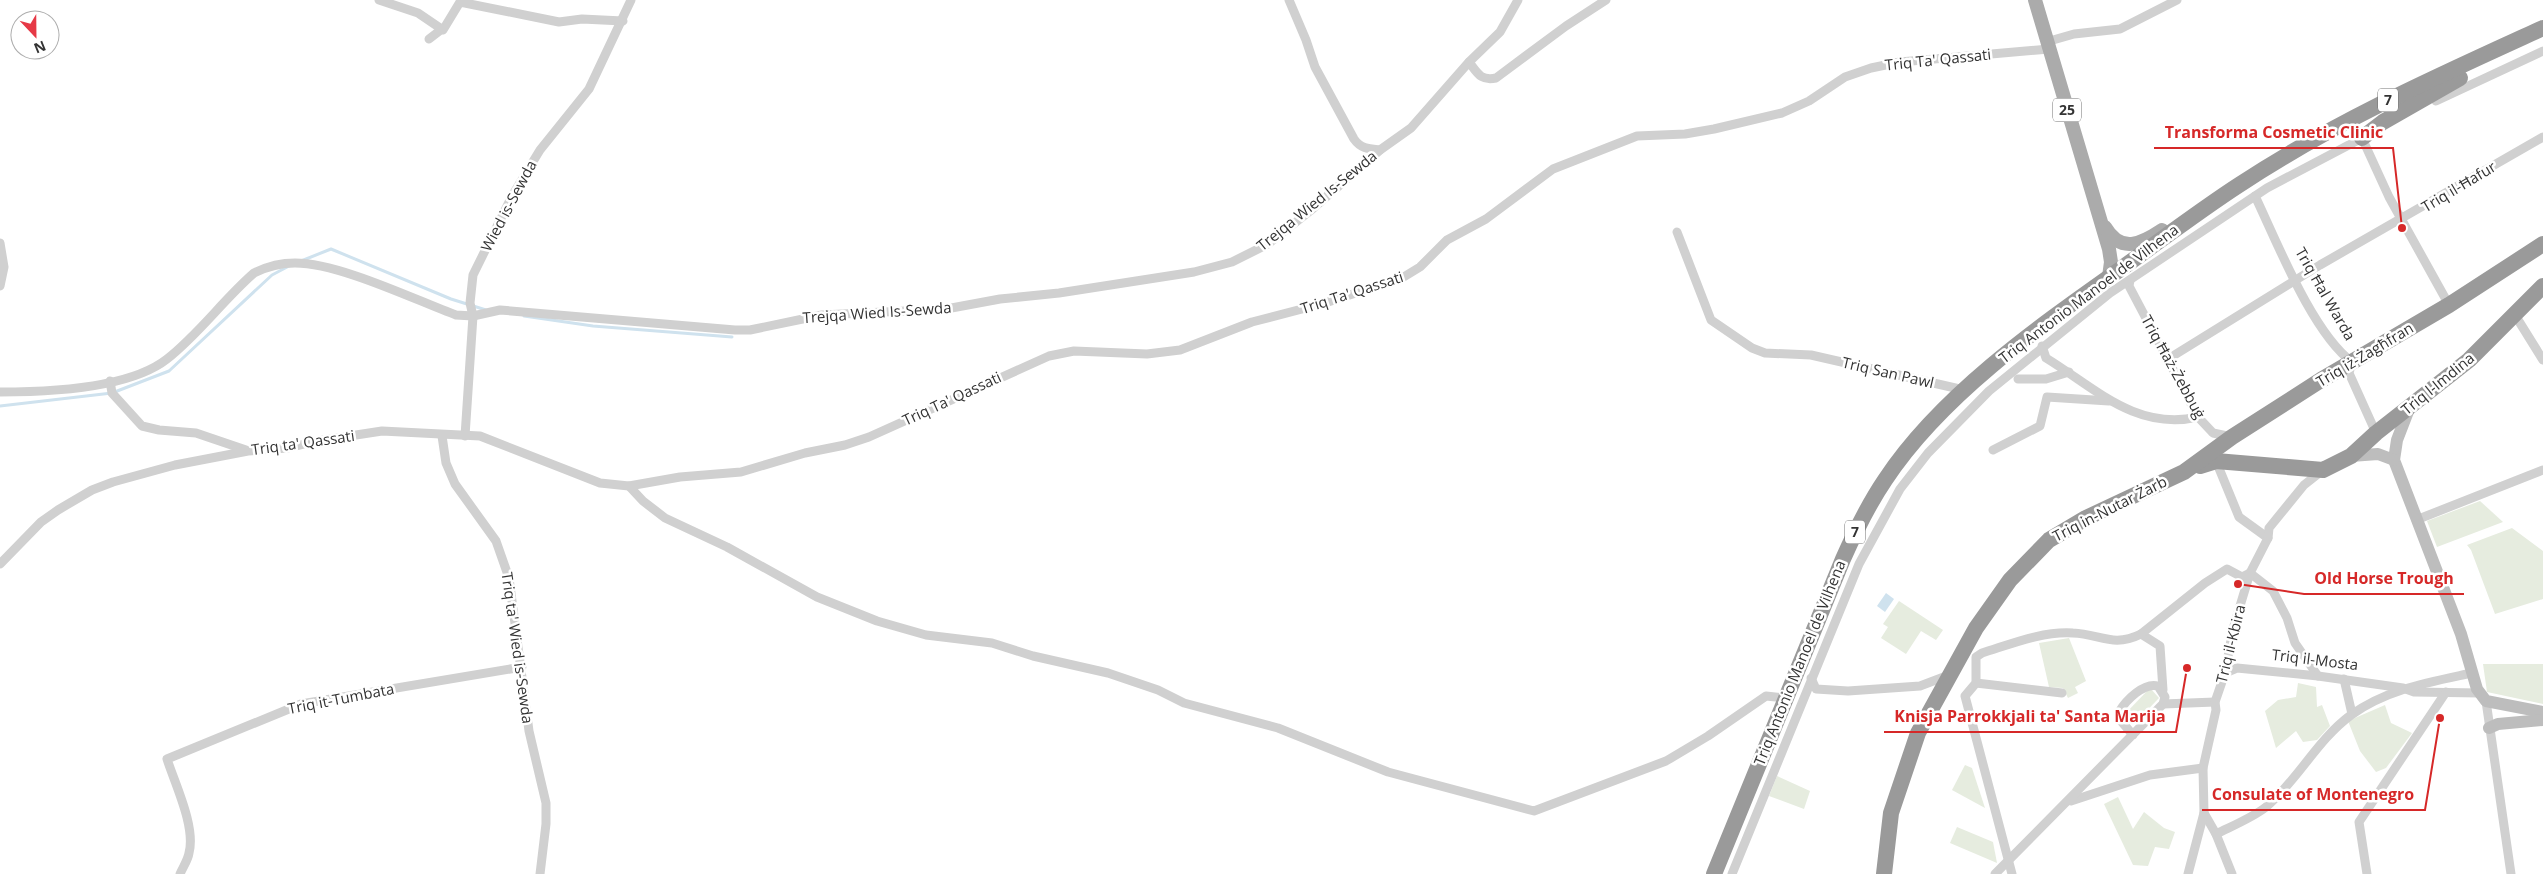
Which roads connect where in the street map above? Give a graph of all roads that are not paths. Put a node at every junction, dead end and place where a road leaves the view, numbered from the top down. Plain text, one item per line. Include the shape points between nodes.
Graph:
1 (379, 0) edge
2 (631, 0) edge
3 (1289, 0) edge
4 (1518, 0) edge
5 (1606, 0) edge
6 (2035, 0) edge
7 (2177, 0) edge
8 (623, 21) junction
9 (2543, 28) edge
10 (442, 30) junction
11 (2543, 35) edge
12 (429, 39) dead end
13 (2047, 45) junction
14 (2543, 50) edge
15 (1470, 62) junction
16 (2543, 137) edge
17 (2362, 138) junction
18 (1380, 150) junction
19 (2240, 184) junction
20 (2255, 196) junction
21 (2100, 220) junction
22 (2403, 220) junction
23 (1677, 232) dead end
24 (0, 243) edge
25 (2543, 244) edge
26 (2109, 277) junction
27 (2130, 280) junction
28 (2295, 281) junction
29 (0, 286) edge
30 (2543, 286) edge
31 (2449, 304) junction
32 (2514, 315) junction
33 (473, 316) junction
34 (2042, 346) junction
35 (2168, 359) junction
36 (2543, 360) edge
37 (2352, 362) junction
38 (2069, 372) junction
39 (2018, 379) dead end
40 (2046, 379) junction
41 (110, 381) junction
42 (1964, 390) junction
43 (0, 392) edge
44 (2047, 397) junction
45 (2109, 401) junction
46 (2409, 409) junction
47 (2198, 417) junction
48 (2376, 433) junction
49 (442, 436) junction
50 (465, 436) junction
51 (2232, 437) junction
52 (1993, 450) dead end
53 (248, 451) junction
54 (2351, 456) junction
55 (2394, 460) junction
56 (2216, 461) junction
57 (2324, 470) junction
58 (2543, 470) edge
59 (2187, 471) junction
60 (629, 486) junction
61 (2416, 520) junction
62 (2268, 538) junction
63 (0, 564) edge
64 (2250, 572) junction
65 (2141, 634) junction
66 (522, 668) junction
67 (2225, 673) junction
68 (2472, 673) junction
69 (1951, 675) junction
70 (2318, 676) junction
71 (1811, 678) junction
72 (2344, 679) junction
73 (1976, 683) junction
74 (2403, 688) junction
75 (2446, 692) junction
76 (2062, 693) dead end
77 (2164, 697) junction
78 (2483, 697) junction
79 (1785, 698) junction
80 (2215, 702) junction
81 (2543, 712) edge
82 (2352, 714) junction
83 (2543, 720) edge
84 (2489, 728) junction
85 (2133, 735) junction
86 (2203, 768) junction
87 (2069, 801) junction
88 (2204, 813) junction
89 (2216, 834) junction
90 (2008, 863) junction
91 (180, 874) edge
92 (540, 874) edge
93 (1714, 874) edge
94 (1732, 874) edge
95 (1884, 874) edge
96 (1995, 874) edge
97 (2012, 874) edge
98 (2188, 874) edge
99 (2232, 874) edge
100 (2367, 874) edge
101 (2511, 874) edge

1 - 10 street via 418,13
2 - 8 street, Wied is-Sewda
3 - 18 street via 1315,67 1354,139 1366,149
4 - 15 street, Trejqa Wied Is-Sewda via 1500,32
5 - 15 street via 1496,78 1487,80 1480,76
6 - 13 main road, 25
7 - 13 street, Triq Ta' Qassati via 2120,29 2074,34
8 - 10 street via 582,19 558,22 460,2
8 - 33 street, Wied is-Sewda via 582,100 540,150 512,196 473,275 470,303
9 - 19 highway, Triq Antonio Manoel de Vilhena / 7 via 2378,105
10 - 12 street
11 - 17 highway via 2451,82
13 - 21 main road, 25
13 - 60 street, Triq Ta' Qassati via 1871,68 1845,77 1782,113 1685,134 1637,136 1553,169 1486,219 1447,240 1420,267 1396,280 1318,306 1252,322 1180,350 1147,354 1074,351 1049,356 845,445 804,452 741,472 680,477
14 - 17 street
15 - 18 street, Trejqa Wied Is-Sewda via 1419,120
16 - 22 street, Triq il-Ħafur
17 - 20 street
17 - 22 street
18 - 33 street, Trejqa Wied Is-Sewda via 1310,211 1255,253 1194,272 935,310 808,317 750,330 500,310
19 - 21 main road, 25 via 2215,194 2143,242 2120,242
19 - 26 highway, Triq Antonio Manoel de Vilhena / 7
20 - 27 street
20 - 28 street, Triq Ħal Warda
21 - 26 main road, 25 via 2111,262
22 - 28 street, Triq il-Ħafur
22 - 31 street
23 - 42 street, Triq San Pawl via 1711,320 1740,341 1765,353 1811,355
24 - 29 street via 4,267
25 - 31 highway, Triq iż-Żagħfran
26 - 42 highway, Triq Antonio Manoel de Vilhena / 7 via 2032,332
27 - 34 street
27 - 35 street, Triq Ħaż-Żebbuġ via 2129,286
28 - 35 street, Triq il-Ħafur
28 - 37 street, Triq Ħal Warda via 2331,343
30 - 32 highway, Triq l-Imdina
31 - 37 highway, Triq iż-Żagħfran
32 - 36 street
32 - 46 highway, Triq l-Imdina via 2469,360
33 - 41 street, Trejqa Wied Is-Sewda via 456,315 338,270 295,263 267,267 245,282 166,360 133,377
33 - 50 street, Wied is-Sewda
34 - 38 street via 2046,358
34 - 71 street via 1963,416 1928,453 1900,490 1859,564
35 - 47 street, Triq Ħaż-Żebbuġ
37 - 48 street, Triq Ħal Warda via 2349,373
37 - 51 highway, Triq iż-Żagħfran
38 - 40 street
38 - 45 street
39 - 40 street
40 - 44 street
41 - 43 street, Trejqa Wied Is-Sewda via 56,390
41 - 53 street via 112,393 142,426 196,433
42 - 79 highway, Triq Antonio Manoel de Vilhena / 7 via 1912,444 1862,518
44 - 45 street
44 - 52 street via 2040,426
45 - 47 street via 2138,415 2168,422
46 - 48 highway, Triq l-Imdina
46 - 55 street via 2397,440
47 - 51 street, Triq Ħaż-Żebbuġ via 2213,433
48 - 54 highway, Triq l-Imdina
49 - 50 street, Triq ta' Qassati
49 - 53 street, Triq ta' Qassati via 382,431 288,448
49 - 66 street, Triq ta' Wied is-Sewda via 446,463 455,484 496,541 504,559
50 - 60 street, Triq ta' Qassati via 480,436 600,483
51 - 59 highway, Triq iż-Żagħfran
53 - 63 street, Triq ta' Qassati via 175,465 92,490 41,522
54 - 55 street via 2378,454
54 - 57 highway, Triq l-Imdina
55 - 61 street
56 - 57 highway
56 - 59 highway
56 - 62 street via 2239,517
57 - 62 street, Triq il-Kbira via 2292,498 2269,528
58 - 61 street
59 - 69 highway, Triq in-Nutar Żarb via 2086,518 2048,540 2010,580 1976,628
60 - 79 street via 665,518 817,597 877,621 926,635 992,643 1108,673 1158,690 1184,703 1278,728 1388,772 1534,811 1666,761 1766,696
61 - 68 street via 2461,634
62 - 64 street, Triq il-Kbira
64 - 65 street via 2242,577 2227,569 2205,582
64 - 67 street, Triq il-Kbira via 2233,629
64 - 70 street via 2273,591 2295,643
65 - 73 street via 2113,642 2073,633 2050,634 1982,653 1976,657
65 - 77 street via 2160,646
66 - 91 street, Triq it-Tumbata via 301,704 167,759 191,840
66 - 92 street, Triq ta' Wied is-Sewda via 529,731 546,802
67 - 70 street, Triq il-Mosta via 2237,668
67 - 80 street, Triq il-Kbira
68 - 74 street, Triq il-Mosta
68 - 78 street
69 - 71 street via 1920,686 1848,691 1816,689
69 - 95 highway, Triq in-Nutar Żarb via 1918,733 1900,782 1892,813
70 - 72 street, Triq il-Mosta
71 - 94 street
72 - 74 street, Triq il-Mosta
72 - 82 street
73 - 76 street
73 - 90 street via 1965,696
74 - 75 street, Triq il-Mosta via 2414,692
74 - 82 street
75 - 78 street, Triq il-Mosta
75 - 100 street via 2359,822
77 - 80 street
77 - 85 street
77 - 85 street via 2152,684 2145,686 2121,707 2118,717
78 - 81 street, Triq il-Mosta
78 - 84 street
79 - 93 highway, Triq Antonio Manoel de Vilhena / 7
80 - 86 street, Triq il-Kbira
82 - 89 street via 2318,746 2265,808
83 - 84 street via 2498,724
84 - 101 street
85 - 87 street
86 - 87 street via 2150,775
86 - 88 street, Triq il-Kbira
87 - 90 street
88 - 89 street
88 - 98 street
89 - 99 street
90 - 96 street
90 - 97 street

